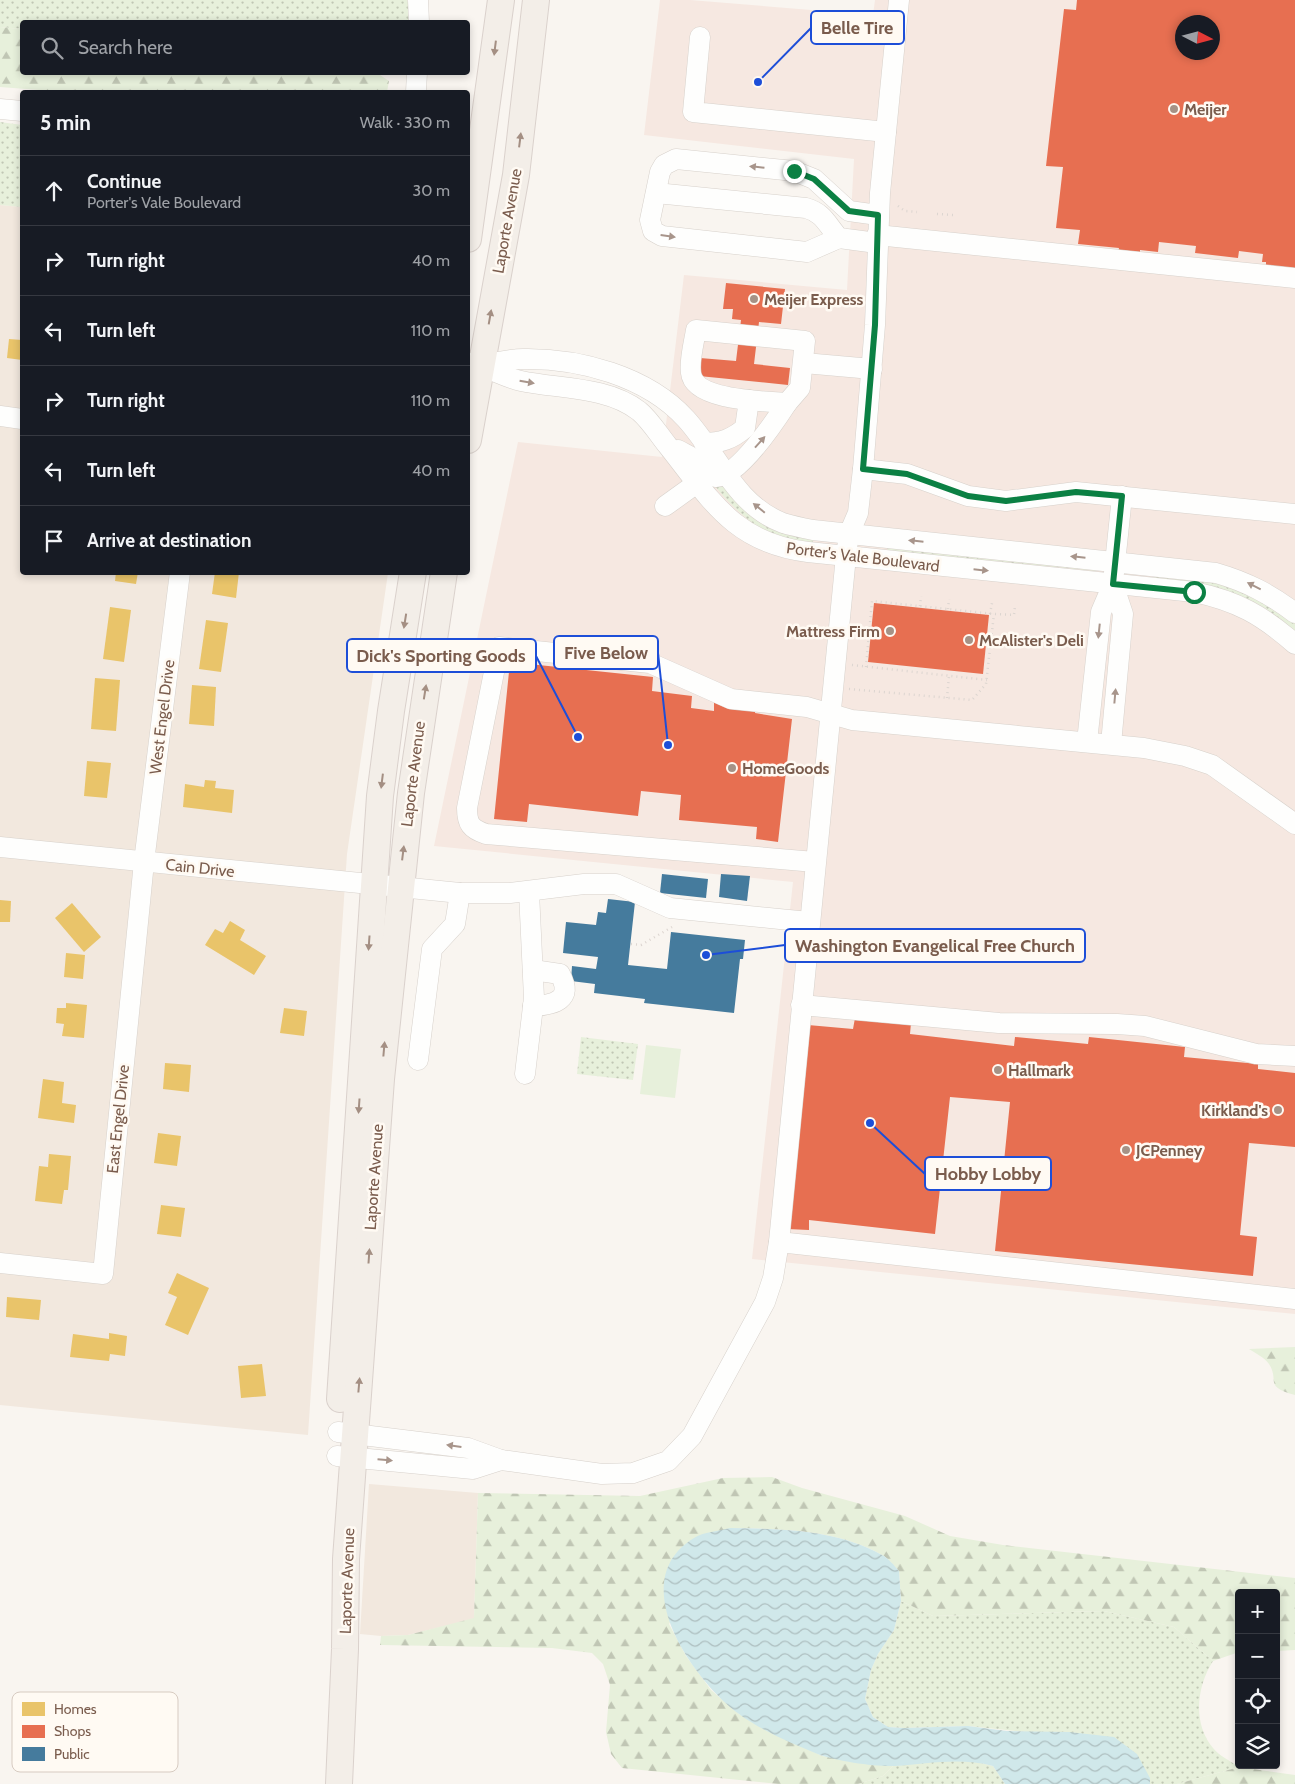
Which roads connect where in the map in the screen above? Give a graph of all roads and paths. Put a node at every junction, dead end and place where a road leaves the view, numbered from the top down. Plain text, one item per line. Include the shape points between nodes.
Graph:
1 (418, 0) edge
2 (501, 0) edge
3 (536, 0) edge
4 (899, 1) edge
5 (419, 20) edge
6 (700, 37) dead end
7 (417, 75) edge
8 (416, 90) edge
9 (0, 109) edge
10 (20, 111) edge
11 (886, 132) junction
12 (656, 193) junction
13 (896, 203) dead end
14 (917, 212) dead end
15 (937, 214) dead end
16 (954, 216) dead end
17 (470, 225) edge
18 (878, 231) junction
19 (839, 238) junction
20 (1295, 278) edge
21 (804, 363) junction
22 (474, 364) edge
23 (872, 369) junction
24 (749, 400) junction
25 (787, 403) junction
26 (470, 415) edge
27 (0, 416) edge
28 (20, 419) edge
29 (664, 441) junction
30 (704, 443) junction
31 (863, 469) junction
32 (725, 474) junction
33 (697, 483) junction
34 (1122, 496) junction
35 (665, 506) dead end
36 (1295, 514) edge
37 (848, 534) junction
38 (846, 556) junction
39 (1115, 561) junction
40 (180, 575) edge
41 (413, 575) edge
42 (444, 575) edge
43 (1113, 584) junction
44 (921, 596) dead end
45 (950, 599) dead end
46 (992, 603) dead end
47 (920, 606) junction
48 (1015, 606) dead end
49 (948, 609) junction
50 (1295, 613) edge
51 (992, 614) junction
52 (1295, 644) edge
53 (848, 665) dead end
54 (866, 667) junction
55 (949, 676) junction
56 (987, 680) junction
57 (845, 689) dead end
58 (947, 698) junction
59 (830, 714) junction
60 (1087, 742) junction
61 (1111, 744) junction
62 (1295, 824) edge
63 (0, 847) edge
64 (144, 862) junction
65 (815, 862) junction
66 (373, 886) junction
67 (399, 888) junction
68 (529, 892) junction
69 (460, 893) junction
70 (809, 922) junction
71 (673, 926) dead end
72 (631, 944) dead end
73 (533, 970) junction
74 (801, 1005) junction
75 (533, 1006) junction
76 (1295, 1056) edge
77 (418, 1060) dead end
78 (525, 1074) dead end
79 (779, 1242) junction
80 (0, 1263) edge
81 (1295, 1299) edge
82 (346, 1445) junction
83 (332, 1784) edge
84 (339, 1784) edge

1 - 5 street
2 -> 17 main road
22 -> 3 main road, Laporte Avenue via 516,175
4 - 11 street
6 - 11 street via 693,112
7 - 8 street
9 - 10 street
11 - 18 street
18 -> 12 street via 849,211 814,179 794,171 676,159 664,165
12 - 19 street via 806,208 824,217
12 -> 19 street via 651,226 662,236 807,252
13 - 14 path via 905,211
15 - 16 path
18 - 19 street
18 - 20 street
18 - 23 street
21 - 23 street
21 - 24 street via 805,341 696,330 690,374 696,386 711,394
21 - 25 street via 800,388
22 - 26 main road, Laporte Avenue
22 -> 29 street, Porter's Vale Boulevard via 519,381 615,399 639,411
22 - 30 street, Porter's Vale Boulevard via 522,359 601,369 660,395 686,419
23 - 31 street
24 - 25 street
24 - 30 street via 745,428 732,438
32 -> 25 street via 766,435
27 - 28 street
29 - 32 street via 715,477
29 - 33 street, Porter's Vale Boulevard
30 - 32 street, Porter's Vale Boulevard
31 - 34 street via 907,474 968,496 1006,501 1076,492
31 - 37 street via 858,513
37 -> 32 street, Porter's Vale Boulevard via 783,523 764,513
33 - 35 street
33 - 38 street, Porter's Vale Boulevard via 718,509 761,541 793,550
34 - 36 street
34 - 39 street
37 - 38 street
39 -> 37 street, Porter's Vale Boulevard
38 -> 43 street, Porter's Vale Boulevard
38 - 59 street
39 - 43 street
50 -> 39 street, Porter's Vale Boulevard via 1244,581 1216,573
40 - 64 street, West Engel Drive
41 -> 66 main road, Laporte Avenue via 390,711
67 -> 42 main road, Laporte Avenue via 421,713
43 - 52 street, Porter's Vale Boulevard via 1218,597 1256,613
43 -> 60 street via 1101,612
61 -> 43 street via 1123,614
44 - 47 path
45 - 49 path
46 - 51 path
47 - 49 path
47 - 54 path via 872,601
48 - 51 path via 1014,615
49 - 51 path
51 - 56 path
53 - 54 path
54 - 55 path
55 - 56 path
55 - 58 path
56 - 58 path via 972,700
57 - 58 path
59 - 60 street via 852,720
59 - 65 street
59 - 65 street via 807,707 731,699 650,663 499,647 467,808 467,821 473,830 486,834
60 - 61 street
61 - 62 street via 1186,756 1212,765
63 - 64 street, Cain Drive
64 - 66 street, Cain Drive
64 - 80 street, East Engel Drive via 103,1274
65 - 70 street
66 - 67 street, Cain Drive
66 -> 82 main road, Laporte Avenue
67 - 69 street, Cain Drive
82 -> 67 main road, Laporte Avenue
68 - 69 street, Cain Drive
68 - 70 street, Cain Drive via 584,884 616,884 670,908
68 - 73 street
69 - 77 street via 455,924 432,949
70 - 74 street
71 - 72 path via 641,945
73 - 75 street
73 - 75 street via 560,974 565,983 564,993 558,1001 550,1006
74 - 76 street via 999,1024 1145,1026 1256,1054
74 - 79 street
75 - 78 street
79 - 81 street
79 - 82 street via 773,1278 762,1306 692,1436 668,1461 633,1473 602,1474 501,1460 473,1469
82 - 83 main road, Laporte Avenue via 331,1561
82 - 84 main road, Laporte Avenue via 345,1649

